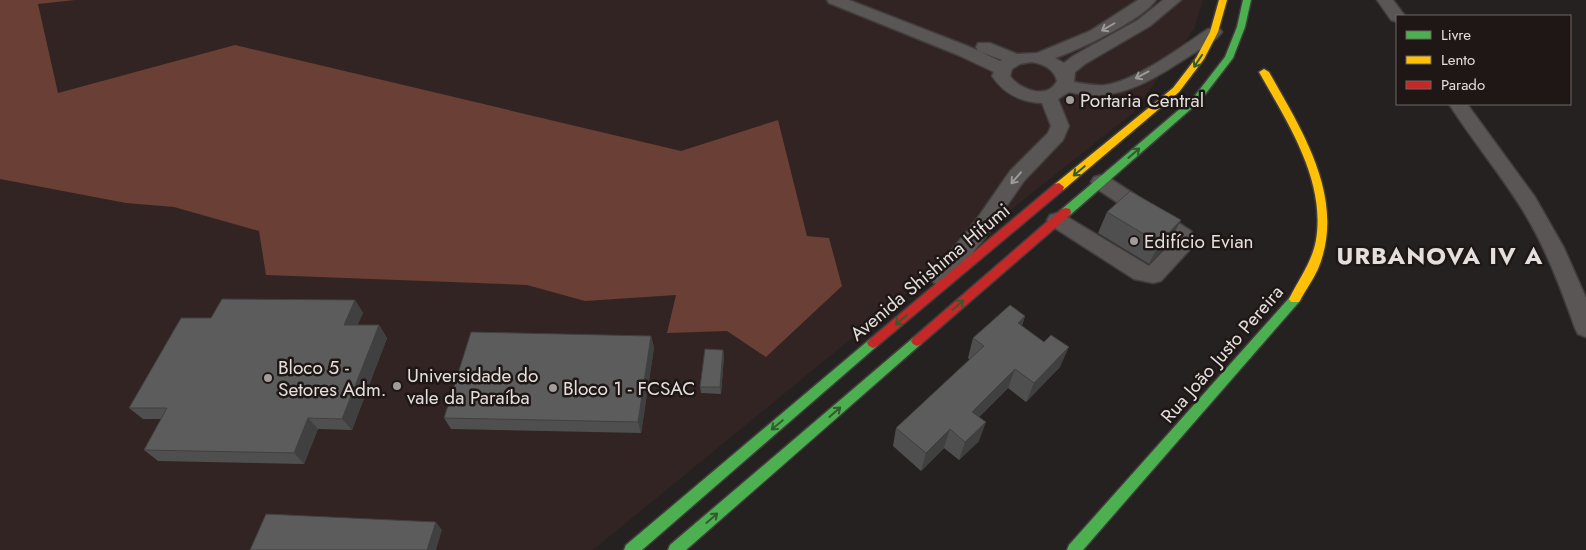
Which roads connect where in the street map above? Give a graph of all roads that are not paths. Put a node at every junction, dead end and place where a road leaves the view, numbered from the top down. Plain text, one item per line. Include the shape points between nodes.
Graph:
1 (835, 0) edge
2 (860, 0) edge
3 (1148, 0) edge
4 (1173, 0) edge
5 (1223, 0) edge
6 (1247, 0) edge
7 (1385, 0) edge
8 (1396, 16) edge
9 (1214, 32) junction
10 (1016, 58) junction
11 (1038, 58) junction
12 (1002, 69) junction
13 (1264, 72) dead end
14 (1065, 81) junction
15 (1176, 90) junction
16 (1048, 96) junction
17 (1197, 99) junction
18 (1459, 105) edge
19 (1100, 182) junction
20 (1057, 220) junction
21 (921, 302) junction
22 (1586, 328) edge
23 (631, 550) edge
24 (676, 550) edge
25 (1074, 550) edge

1 - 12 street
2 - 10 street
3 -> 11 street via 1085,40
4 - 14 street via 1144,23 1079,60 1067,70
5 - 9 street, Avenida Shishima Hifumi
6 - 17 street via 1229,58
7 - 8 street
9 -> 14 street via 1159,66 1111,90 1093,91
9 -> 15 street, Avenida Shishima Hifumi via 1200,59
10 - 11 street
10 - 12 street
11 - 14 street via 1056,65
12 - 16 street via 1003,81 1017,92 1027,96
13 - 25 street, Rua João Justo Pereira via 1319,185 1323,233 1313,268 1281,317
14 - 16 street via 1056,94
15 - 17 street
15 -> 21 street, Avenida Shishima Hifumi
16 -> 21 street via 1060,126 1056,136 1017,176 981,228
19 -> 17 street
18 - 22 street via 1547,235 1566,273
19 - 20 street
19 - 20 street via 1184,236 1186,241 1152,275 1141,273
24 -> 20 street
21 -> 23 street, Avenida Shishima Hifumi

